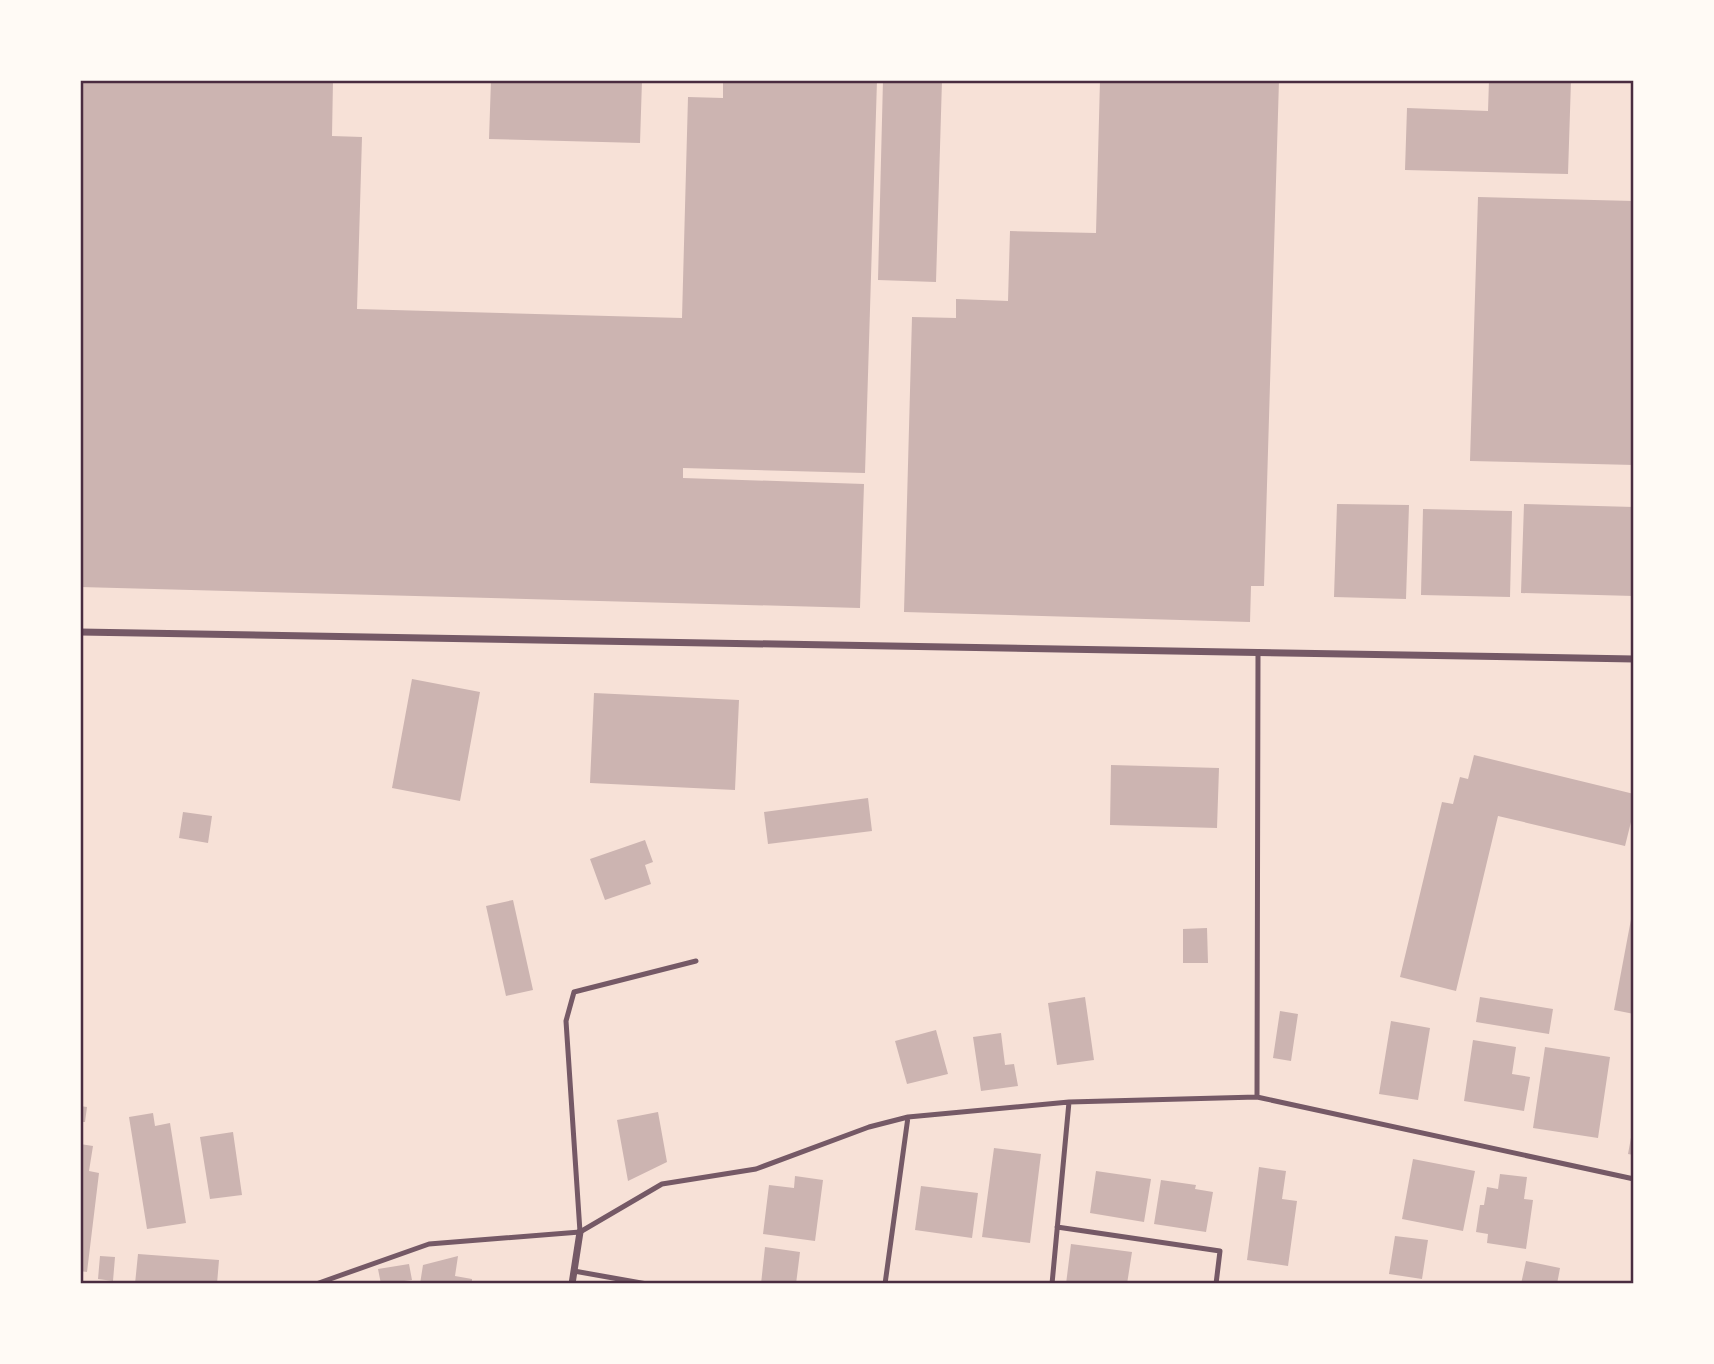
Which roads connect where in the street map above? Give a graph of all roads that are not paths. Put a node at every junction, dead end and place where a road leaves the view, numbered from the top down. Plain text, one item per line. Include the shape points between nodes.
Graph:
1 (80, 632) edge
2 (1258, 653) junction
3 (1633, 659) edge
4 (696, 961) dead end
5 (1257, 1097) junction
6 (1069, 1102) junction
7 (908, 1117) junction
8 (1633, 1179) edge
9 (1057, 1227) junction
10 (580, 1232) junction
11 (574, 1271) junction
12 (316, 1283) edge
13 (572, 1283) edge
14 (648, 1283) edge
15 (885, 1283) edge
16 (1052, 1283) edge
17 (1216, 1283) edge

1 - 2 street
2 - 3 street
2 - 5 lane
4 - 10 lane via 574,992 566,1021
5 - 6 lane
5 - 8 lane
6 - 7 lane
6 - 9 lane
7 - 10 lane via 756,1169 662,1184
7 - 15 lane
9 - 16 lane
9 - 17 lane via 1220,1251
10 - 11 street
10 - 12 lane via 429,1244
11 - 13 street
11 - 14 lane

